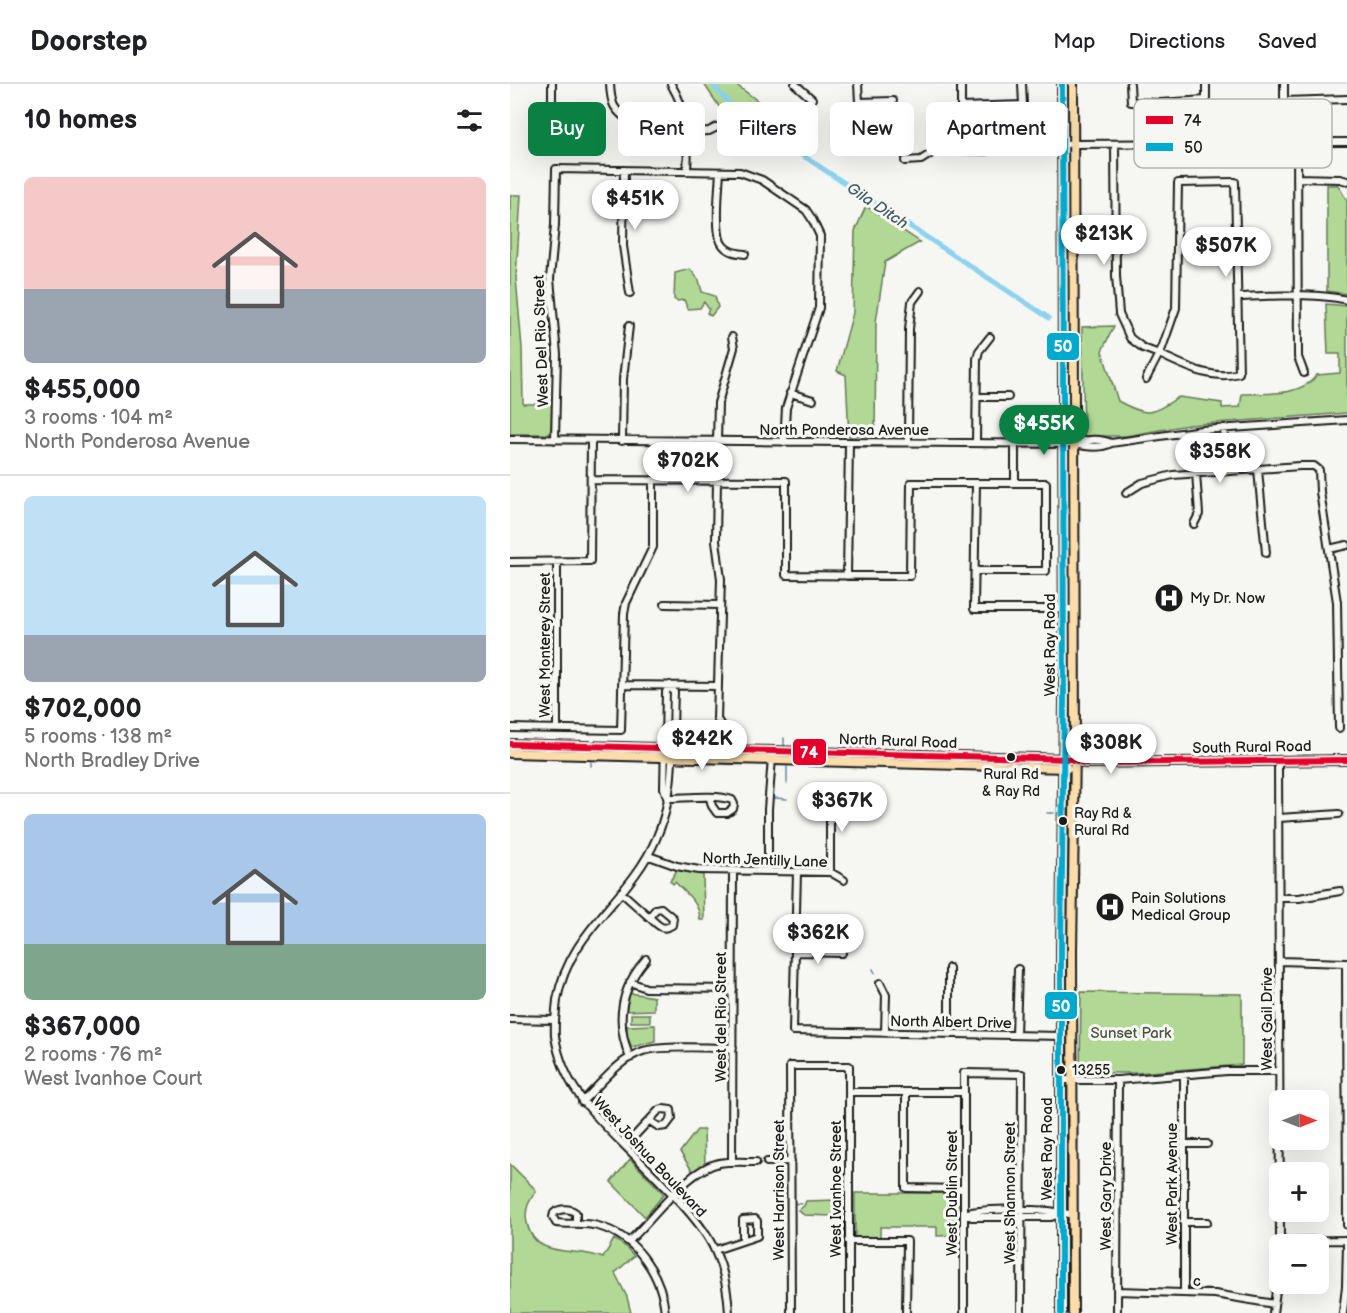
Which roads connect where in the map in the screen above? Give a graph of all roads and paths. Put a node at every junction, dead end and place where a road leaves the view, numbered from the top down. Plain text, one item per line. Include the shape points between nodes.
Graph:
1 (552, 84) edge
2 (610, 84) edge
3 (671, 84) edge
4 (795, 84) edge
5 (858, 84) edge
6 (961, 84) edge
7 (1022, 84) edge
8 (1062, 84) edge
9 (1073, 84) edge
10 (1130, 84) edge
11 (812, 99) dead end
12 (1332, 99) edge
13 (1347, 99) edge
14 (892, 101) dead end
15 (552, 102) edge
16 (681, 102) edge
17 (961, 102) edge
18 (1023, 102) edge
19 (1134, 102) edge
20 (618, 113) edge
21 (717, 127) dead end
22 (705, 131) edge
23 (1068, 144) junction
24 (1115, 144) junction
25 (1134, 144) edge
26 (688, 156) edge
27 (928, 156) edge
28 (905, 161) dead end
29 (1297, 168) edge
30 (624, 170) junction
31 (687, 171) junction
32 (720, 172) junction
33 (1297, 178) junction
34 (1347, 182) edge
35 (745, 254) dead end
36 (920, 291) dead end
37 (630, 293) dead end
38 (1298, 296) junction
39 (1239, 297) junction
40 (1347, 300) edge
41 (629, 326) dead end
42 (732, 337) dead end
43 (990, 337) dead end
44 (1159, 354) junction
45 (1304, 373) dead end
46 (1146, 379) dead end
47 (790, 393) junction
48 (976, 397) junction
49 (1008, 397) dead end
50 (813, 400) dead end
51 (1347, 420) edge
52 (1224, 428) junction
53 (510, 440) edge
54 (555, 440) junction
55 (591, 441) junction
56 (622, 441) junction
57 (717, 441) junction
58 (784, 442) junction
59 (849, 442) junction
60 (908, 442) junction
61 (976, 443) junction
62 (1015, 444) junction
63 (1069, 444) junction
64 (1258, 470) junction
65 (1227, 471) junction
66 (1196, 473) junction
67 (591, 480) junction
68 (653, 480) junction
69 (717, 481) junction
70 (976, 483) junction
71 (1015, 483) junction
72 (1126, 493) dead end
73 (1194, 524) dead end
74 (1347, 545) edge
75 (1329, 549) junction
76 (1266, 553) dead end
77 (510, 562) edge
78 (557, 562) junction
79 (975, 571) junction
80 (847, 576) junction
81 (665, 604) dead end
82 (720, 605) junction
83 (1075, 609) junction
84 (1064, 610) junction
85 (622, 684) junction
86 (670, 685) junction
87 (718, 686) junction
88 (510, 728) edge
89 (557, 728) junction
90 (1339, 728) dead end
91 (723, 729) dead end
92 (510, 744) edge
93 (772, 751) junction
94 (510, 753) edge
95 (668, 753) junction
96 (1347, 759) edge
97 (771, 760) junction
98 (1278, 760) junction
99 (1070, 763) junction
100 (667, 798) junction
101 (710, 798) dead end
102 (824, 802) dead end
103 (1339, 814) dead end
104 (1279, 818) junction
105 (649, 856) junction
106 (733, 871) junction
107 (768, 871) junction
108 (797, 872) junction
109 (830, 872) junction
110 (844, 880) dead end
111 (1340, 891) dead end
112 (621, 892) junction
113 (1279, 898) junction
114 (649, 917) dead end
115 (1061, 917) junction
116 (1072, 918) junction
117 (795, 952) junction
118 (843, 953) dead end
119 (646, 959) dead end
120 (1280, 961) junction
121 (1346, 963) edge
122 (950, 968) dead end
123 (1017, 969) dead end
124 (630, 982) junction
125 (879, 983) dead end
126 (733, 989) junction
127 (510, 1019) edge
128 (554, 1020) junction
129 (841, 1023) dead end
130 (841, 1031) junction
131 (885, 1032) junction
132 (950, 1033) junction
133 (1016, 1035) junction
134 (1061, 1036) junction
135 (733, 1048) junction
136 (630, 1058) junction
137 (790, 1066) joint
138 (1279, 1071) junction
139 (964, 1073) joint
140 (1184, 1075) junction
141 (1060, 1080) junction
142 (1072, 1080) junction
143 (1118, 1080) junction
144 (849, 1092) junction
145 (906, 1092) junction
146 (964, 1092) junction
147 (582, 1102) junction
148 (650, 1121) dead end
149 (1184, 1144) junction
150 (1207, 1144) dead end
151 (625, 1146) junction
152 (791, 1161) junction
153 (732, 1162) junction
154 (756, 1162) dead end
155 (767, 1162) dead end
156 (964, 1189) junction
157 (674, 1196) junction
158 (1022, 1214) junction
159 (1061, 1214) junction
160 (1072, 1214) junction
161 (964, 1215) junction
162 (1183, 1222) junction
163 (1207, 1222) dead end
164 (576, 1223) dead end
165 (1347, 1225) edge
166 (1280, 1234) edge
167 (743, 1240) dead end
168 (629, 1241) junction
169 (848, 1241) junction
170 (1329, 1241) edge
171 (1347, 1241) edge
172 (715, 1250) junction
173 (1117, 1291) junction
174 (1184, 1293) junction
175 (1275, 1294) edge
176 (1274, 1304) junction
177 (665, 1313) edge
178 (729, 1313) edge
179 (791, 1313) edge
180 (849, 1313) edge
181 (906, 1313) edge
182 (964, 1313) edge
183 (1021, 1313) edge
184 (1061, 1313) edge
185 (1073, 1313) edge
186 (1117, 1313) edge
187 (1273, 1313) edge
188 (1343, 1313) edge

1 - 15 street
2 - 20 street via 611,100
3 - 16 street
4 - 11 street
5 - 14 street via 858,102
6 - 17 street
7 - 18 street
8 - 23 main road, West Ray Road
9 - 23 main road, West Ray Road
10 - 19 street
12 - 13 street
21 - 22 street
23 - 24 street
23 - 63 main road, West Ray Road
24 - 25 street
24 - 44 street via 1119,314 1130,338
26 - 31 street
27 - 28 street
29 - 33 street
30 - 31 street
30 - 37 street via 623,239
30 - 54 street, West Del Rio Street via 556,169 550,279 557,354
31 - 32 street
32 - 35 street via 721,242 734,253
32 - 47 street via 740,172 762,180 806,210 817,228 821,245 819,308
33 - 34 street
33 - 38 street
36 - 60 street via 912,302 909,329
38 - 39 street
38 - 40 street
38 - 45 street via 1298,357
39 - 44 street via 1239,373 1201,373
39 - 44 street via 1235,182 1178,183 1176,308
41 - 56 street
42 - 57 street via 734,348 718,403
43 - 48 street via 977,359
44 - 46 street
47 - 50 street
47 - 58 street
48 - 49 street
48 - 61 street
51 - 52 street, North Ponderosa Avenue
52 - 63 street, North Ponderosa Avenue via 1111,443 1083,440
52 - 65 street
53 - 54 street, North Ponderosa Avenue
54 - 55 street, North Ponderosa Avenue
55 - 56 street, North Ponderosa Avenue
55 - 67 street
56 - 57 street, North Ponderosa Avenue
57 - 58 street, North Ponderosa Avenue
58 - 59 street, North Ponderosa Avenue
59 - 60 street, North Ponderosa Avenue
59 - 80 street
60 - 61 street, North Ponderosa Avenue
61 - 62 street, North Ponderosa Avenue
62 - 63 street, North Ponderosa Avenue
62 - 71 street
63 - 83 main road, West Ray Road
63 - 84 main road, West Ray Road
64 - 65 street
64 - 75 street via 1300,466 1314,466 1318,470
64 - 76 street
65 - 66 street
66 - 72 street via 1142,483
66 - 73 street via 1199,514
67 - 68 street
67 - 78 street via 590,561
68 - 69 street
68 - 85 street via 653,547 626,603
69 - 80 street via 786,482 786,575
69 - 82 street
70 - 71 street
70 - 79 street
70 - 80 street via 911,483 910,576
71 - 79 street via 1046,483 1046,571
74 - 75 street
75 - 90 street via 1337,602
77 - 78 street
78 - 89 street, West Monterey Street
79 - 84 street via 974,609
81 - 82 street
82 - 87 street
83 - 84 street
83 - 99 main road, West Ray Road
84 - 99 main road, West Ray Road
85 - 86 street
85 - 89 street via 621,730
86 - 87 street
86 - 95 street, West Joshua Boulevard via 674,692
87 - 91 street via 717,719
88 - 89 street
92 - 95 main road, North Rural Road
93 - 95 main road, North Rural Road
93 - 97 street
93 - 99 main road, North Rural Road
94 - 95 main road, North Rural Road
95 - 97 main road, North Rural Road
95 - 100 street, West Joshua Boulevard via 664,788
96 - 98 main road, South Rural Road
97 - 99 main road, North Rural Road
97 - 107 street
98 - 99 main road, South Rural Road
98 - 104 street, West Gail Drive
99 - 115 main road, West Ray Road
99 - 116 main road, West Ray Road
100 - 101 street
100 - 105 street, West Joshua Boulevard via 661,828
102 - 109 street via 830,815
103 - 104 street
104 - 113 street, West Gail Drive
105 - 106 street, North Jentilly Lane via 699,870
105 - 112 street, West Joshua Boulevard
106 - 107 street, North Jentilly Lane
106 - 126 street, West del Rio Street
107 - 108 street, North Jentilly Lane
108 - 109 street, North Jentilly Lane
108 - 117 street
109 - 110 street, North Jentilly Lane
111 - 113 street
112 - 114 street
112 - 128 street, West Joshua Boulevard via 574,951 564,972
113 - 120 street, West Gail Drive
115 - 116 main road
115 - 134 main road, West Ray Road
116 - 142 main road, West Ray Road
117 - 118 street
117 - 130 street, North Albert Drive via 793,1031
119 - 124 street
120 - 121 street
120 - 138 street, West Gail Drive
121 - 165 street
122 - 132 street
123 - 133 street
124 - 126 street via 645,988
124 - 136 street via 621,1008 621,1024
125 - 131 street via 886,995
126 - 135 street, West del Rio Street
127 - 128 street
128 - 147 street, West Joshua Boulevard via 564,1069
129 - 130 street
130 - 131 street, North Albert Drive
131 - 132 street, North Albert Drive
132 - 133 street, North Albert Drive
133 - 134 street, North Albert Drive
134 - 141 main road, West Ray Road
135 - 136 street via 662,1048
135 - 153 street, West del Rio Street
136 - 147 street
137 - 144 street, West Ivanhoe Street via 849,1066
137 - 152 street, West Harrison Street
138 - 140 street
138 - 166 street, West Gail Drive
139 - 146 street, West Dublin Street
139 - 158 street, West Shannon Street via 1022,1074
140 - 143 street
140 - 149 street, West Park Avenue
141 - 142 street
141 - 159 main road, West Ray Road
142 - 143 street
142 - 160 main road, West Ray Road
143 - 173 street, West Gary Drive
144 - 145 street
144 - 169 street, West Ivanhoe Street
145 - 146 street
145 - 156 street via 906,1188
146 - 156 street, West Dublin Street
147 - 151 street, West Joshua Boulevard
148 - 151 street
149 - 150 street
149 - 162 street, West Park Avenue
151 - 157 street, West Joshua Boulevard
152 - 155 street
152 - 179 street, West Harrison Street
153 - 154 street
153 - 157 street via 705,1168
156 - 161 street, West Dublin Street
157 - 168 street
157 - 172 street, West Joshua Boulevard
158 - 159 street
158 - 161 street
158 - 183 street, West Shannon Street
159 - 160 street
159 - 184 main road, West Ray Road
160 - 185 main road, West Ray Road
161 - 182 street, West Dublin Street
162 - 163 street
162 - 174 street, West Park Avenue
164 - 168 street via 606,1229
167 - 172 street
168 - 177 street via 653,1272
169 - 180 street, West Ivanhoe Street
169 - 181 street via 907,1241
170 - 171 street
171 - 188 street
172 - 178 street, West Joshua Boulevard
173 - 174 street, c
173 - 186 street, West Gary Drive
174 - 176 street, c
175 - 176 street, West Gail Drive
176 - 187 street, West Gail Drive

